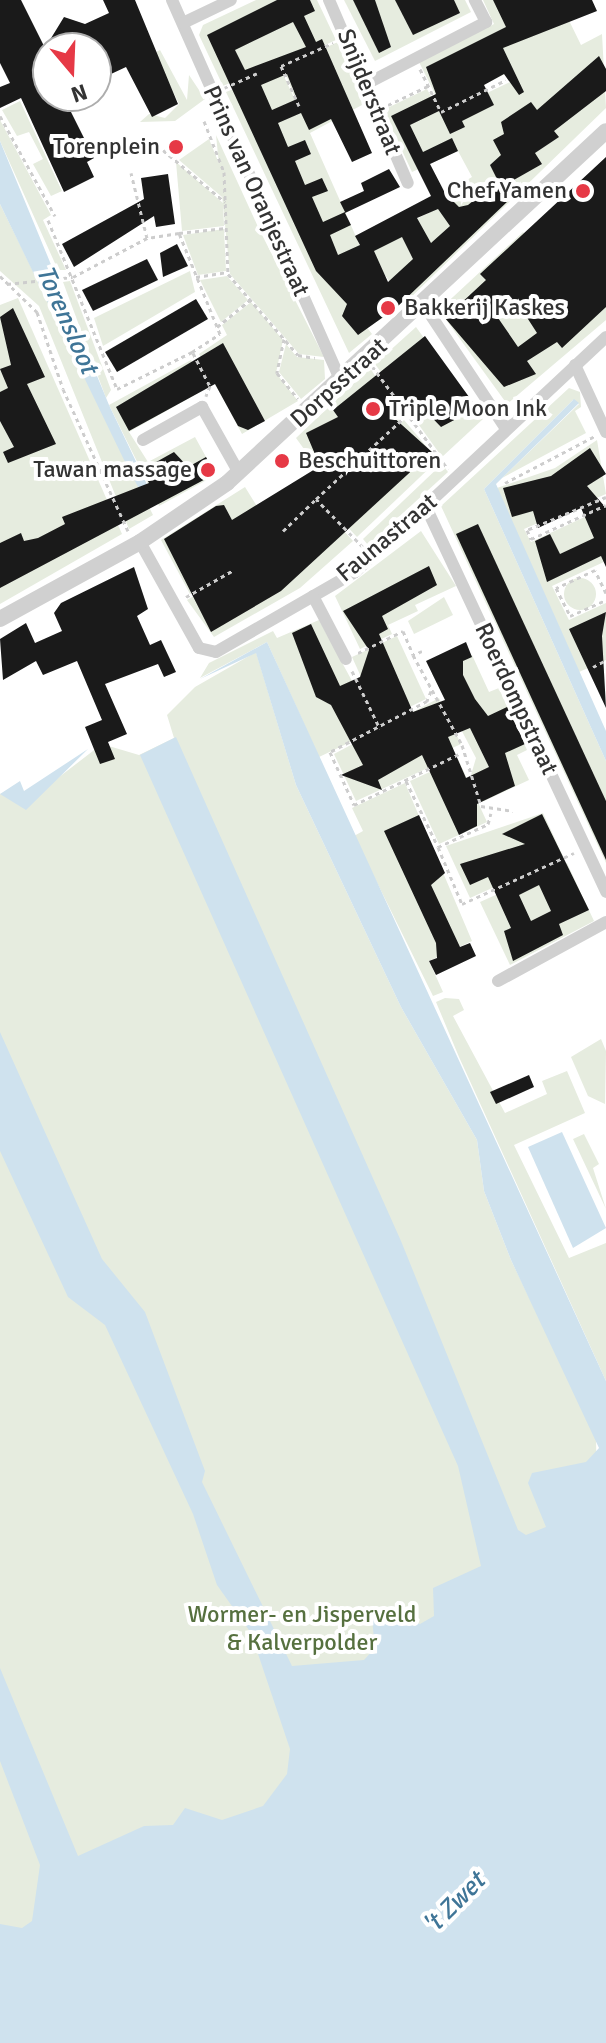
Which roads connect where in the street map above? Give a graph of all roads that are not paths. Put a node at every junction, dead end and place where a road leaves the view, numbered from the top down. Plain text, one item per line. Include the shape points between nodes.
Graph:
1 (172, 0) edge
2 (231, 0) edge
3 (329, 0) edge
4 (475, 0) edge
5 (183, 23) junction
6 (370, 82) junction
7 (606, 131) edge
8 (408, 183) dead end
9 (424, 305) junction
10 (606, 337) edge
11 (575, 365) junction
12 (341, 381) junction
13 (506, 429) junction
14 (606, 431) edge
15 (143, 440) dead end
16 (239, 473) junction
17 (426, 507) junction
18 (137, 543) junction
19 (313, 596) junction
20 (0, 619) edge
21 (346, 659) road end
22 (606, 892) edge
23 (606, 922) edge
24 (498, 981) dead end

1 - 5 street, Prins van Oranjestraat
2 - 5 street
3 - 6 street, Snijderstraat
4 - 6 street via 486,22
5 - 12 street, Prins van Oranjestraat
6 - 8 street, Snijderstraat via 373,112
7 - 9 street, Dorpsstraat
9 - 12 street, Dorpsstraat
9 - 13 street
10 - 11 street, Faunastraat
11 - 13 street, Faunastraat
11 - 14 street
12 - 16 street, Dorpsstraat
13 - 17 street, Faunastraat
15 - 16 street via 202,407
16 - 18 street, Dorpsstraat
17 - 19 street, Faunastraat via 372,557
17 - 22 street, Roerdompstraat
18 - 19 street, Faunastraat via 208,653
18 - 20 street, Dorpsstraat
19 - 21 street
23 - 24 street

